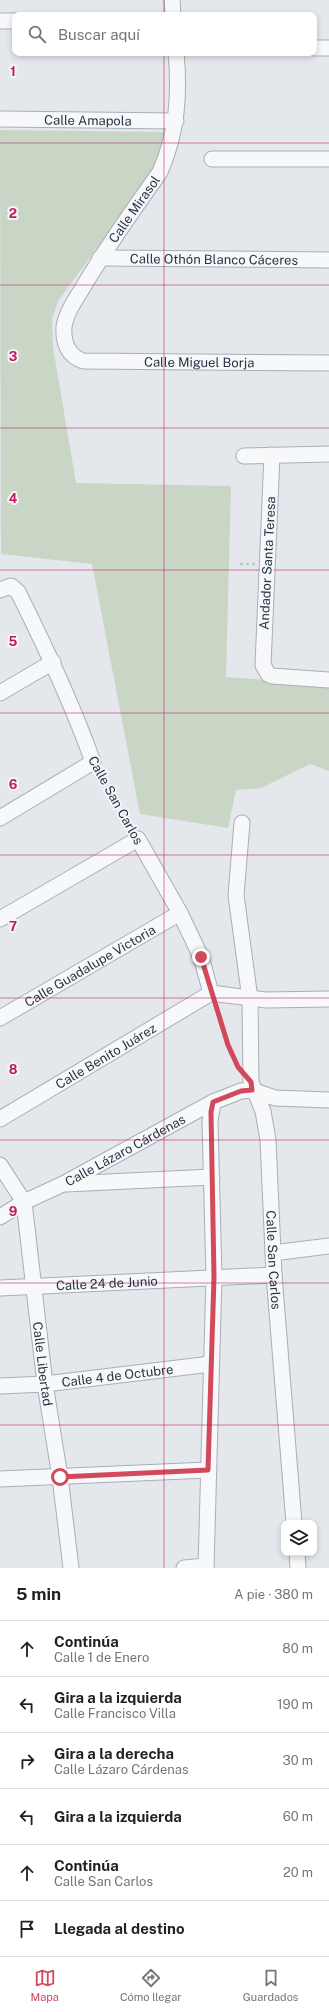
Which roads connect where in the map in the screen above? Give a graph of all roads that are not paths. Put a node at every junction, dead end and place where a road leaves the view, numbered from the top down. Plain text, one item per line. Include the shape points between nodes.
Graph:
1 (172, 0) edge
2 (173, 12) edge
3 (0, 21) edge
4 (12, 21) edge
5 (317, 48) edge
6 (329, 48) edge
7 (176, 56) edge
8 (0, 119) edge
9 (176, 121) junction
10 (212, 159) dead end
11 (329, 159) edge
12 (100, 258) junction
13 (329, 260) edge
14 (72, 355) joint
15 (329, 363) edge
16 (329, 454) edge
17 (272, 455) junction
18 (244, 456) dead end
19 (5, 588) edge
20 (53, 662) junction
21 (329, 680) edge
22 (0, 693) edge
23 (0, 818) edge
24 (242, 823) dead end
25 (180, 913) junction
26 (0, 919) edge
27 (220, 994) junction
28 (250, 999) junction
29 (329, 999) edge
30 (1, 1016) edge
31 (251, 1086) junction
32 (329, 1100) edge
33 (213, 1102) junction
34 (0, 1118) edge
35 (0, 1166) edge
36 (212, 1177) junction
37 (63, 1184) junction
38 (24, 1202) junction
39 (0, 1217) edge
40 (329, 1246) edge
41 (273, 1253) junction
42 (274, 1275) junction
43 (214, 1277) junction
44 (35, 1285) junction
45 (0, 1288) edge
46 (211, 1364) junction
47 (45, 1384) junction
48 (0, 1386) edge
49 (208, 1470) junction
50 (60, 1477) junction
51 (0, 1480) edge
52 (294, 1520) edge
53 (297, 1556) edge
54 (206, 1567) edge
55 (71, 1568) edge
56 (184, 1568) edge
57 (298, 1568) edge

1 - 2 street
3 - 4 street
5 - 6 street
7 - 9 street, Calle Mirasol
8 - 9 street, Calle Amapola
9 - 12 street, Calle Mirasol via 160,172
10 - 11 street
12 - 13 street, Calle Othón Blanco Cáceres
12 - 14 street, Calle Mirasol via 66,318 66,344
14 - 15 street, Calle Miguel Borja via 83,361
16 - 17 street
17 - 18 street
17 - 21 street, Andador Santa Teresa via 262,659 265,670 272,676
19 - 20 street, Calle San Carlos via 18,592
20 - 22 street
20 - 23 street, Calle San Carlos via 77,716 93,762
24 - 28 street, Calle San Carlos via 236,895
25 - 26 street, Calle San Carlos via 138,839
25 - 27 street, Calle San Carlos
25 - 30 street, Calle Guadalupe Victoria
27 - 28 street
27 - 34 street, Calle Benito Juárez
28 - 29 street
28 - 31 street, Calle San Carlos
31 - 32 street via 275,1098
31 - 33 street, Calle Lázaro Cárdenas
31 - 41 street, Calle San Carlos via 266,1121
33 - 36 street via 210,1121
33 - 37 street, Calle Lázaro Cárdenas
35 - 38 street, Calle Libertad
36 - 37 street
36 - 43 street
37 - 38 street, Calle Lázaro Cárdenas
38 - 39 street, Calle Lázaro Cárdenas
38 - 44 street, Calle Libertad
40 - 41 street
41 - 42 street, Calle San Carlos
42 - 43 street, Calle 24 de Junio
42 - 52 street, Calle San Carlos
43 - 44 street, Calle 24 de Junio
43 - 46 street
44 - 45 street, Calle 24 de Junio
44 - 47 street, Calle Libertad
46 - 47 street, Calle 4 de Octubre
46 - 49 street
47 - 48 street, Calle 4 de Octubre
47 - 50 street, Calle Libertad
49 - 50 street
49 - 54 street
50 - 51 street
50 - 55 street, Calle Libertad
53 - 57 street
54 - 56 street

